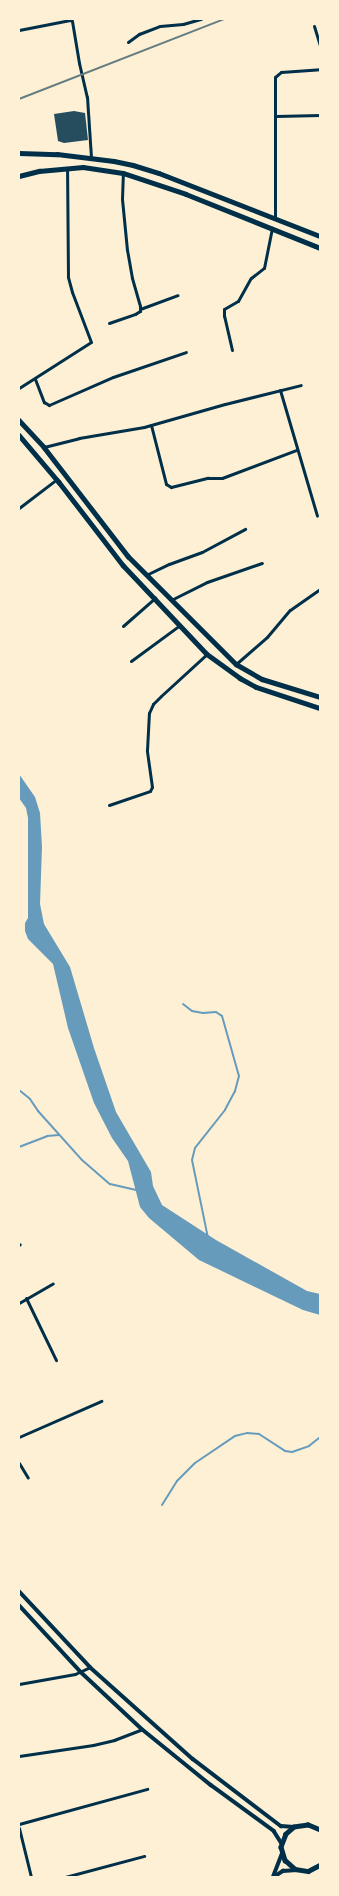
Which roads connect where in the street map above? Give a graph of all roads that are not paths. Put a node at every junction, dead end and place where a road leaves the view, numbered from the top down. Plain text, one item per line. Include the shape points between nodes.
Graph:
1 (201, 19) edge
2 (314, 26) dead end
3 (19, 30) edge
4 (128, 42) dead end
5 (320, 46) edge
6 (320, 69) edge
7 (320, 115) edge
8 (276, 116) junction
9 (19, 153) edge
10 (91, 158) junction
11 (67, 169) junction
12 (123, 173) junction
13 (19, 176) edge
14 (275, 219) junction
15 (272, 228) junction
16 (320, 236) edge
17 (320, 248) edge
18 (178, 295) dead end
19 (140, 309) junction
20 (109, 323) dead end
21 (232, 350) dead end
22 (186, 352) dead end
23 (35, 379) junction
24 (300, 385) dead end
25 (19, 388) edge
26 (280, 390) junction
27 (19, 420) edge
28 (151, 425) junction
29 (19, 435) edge
30 (44, 448) junction
31 (296, 450) junction
32 (57, 479) junction
33 (19, 508) edge
34 (317, 516) dead end
35 (245, 529) dead end
36 (262, 563) dead end
37 (146, 575) junction
38 (320, 589) edge
39 (155, 598) junction
40 (171, 600) junction
41 (180, 625) junction
42 (123, 626) dead end
43 (207, 654) junction
44 (131, 661) dead end
45 (236, 664) junction
46 (320, 696) edge
47 (320, 708) edge
48 (109, 805) dead end
49 (53, 1283) dead end
50 (26, 1298) junction
51 (19, 1303) edge
52 (56, 1360) dead end
53 (101, 1401) dead end
54 (19, 1437) edge
55 (19, 1462) edge
56 (28, 1478) dead end
57 (19, 1591) edge
58 (19, 1605) edge
59 (90, 1667) junction
60 (81, 1672) junction
61 (19, 1684) edge
62 (142, 1729) junction
63 (19, 1756) edge
64 (193, 1759) junction
65 (187, 1767) junction
66 (147, 1789) dead end
67 (19, 1824) edge
68 (320, 1824) edge
69 (311, 1826) junction
70 (294, 1827) junction
71 (19, 1828) edge
72 (320, 1830) edge
73 (282, 1844) junction
74 (282, 1854) junction
75 (144, 1856) dead end
76 (319, 1867) edge
77 (298, 1870) junction
78 (32, 1877) edge
79 (65, 1877) edge
80 (274, 1877) edge

1 - 4 street via 160,26 139,34
2 - 5 street
3 - 10 street via 70,20 72,22 87,97
6 - 8 street via 277,73
7 - 8 street
8 - 14 street
9 - 10 main road
10 - 14 main road via 159,173
11 - 12 main road via 83,167
11 - 13 main road via 39,171
11 - 23 street via 68,277 91,340 87,346
12 - 15 main road via 186,194
12 - 19 street via 122,199 127,250
14 - 16 main road
15 - 17 main road
15 - 21 street via 264,268 251,278 238,301 224,309
18 - 19 street
19 - 20 street via 135,314
22 - 23 street via 113,377 49,405 44,402
23 - 25 street
24 - 26 street
26 - 28 street
26 - 31 street
27 - 30 main road
28 - 30 street via 79,438
28 - 31 street via 166,484 171,487 208,478 222,478
29 - 32 main road
30 - 37 main road via 128,556
31 - 34 street
32 - 33 street
32 - 39 main road via 123,565
35 - 37 street via 202,552
36 - 40 street via 207,582
37 - 40 main road
38 - 45 street via 290,610 267,637
39 - 41 main road
39 - 42 street
40 - 45 main road
41 - 43 main road
41 - 44 street
43 - 47 main road via 256,687
43 - 48 street via 153,704 149,713 147,750 152,787 150,791
45 - 46 main road via 262,679
49 - 50 street
50 - 51 street
50 - 52 street
53 - 54 street
55 - 56 street
57 - 59 street
58 - 60 street
59 - 60 street
59 - 64 street
60 - 61 street
60 - 62 street
62 - 63 street via 93,1745
62 - 65 street
64 - 65 street
64 - 70 street via 281,1826
65 - 73 street via 274,1831
66 - 67 street
68 - 69 main road
69 - 70 main road
69 - 72 main road
70 - 73 main road via 286,1834
71 - 78 street
73 - 74 main road
74 - 77 main road via 289,1865
74 - 80 street
75 - 79 street
76 - 77 main road via 308,1871
77 - 80 street via 282,1871

